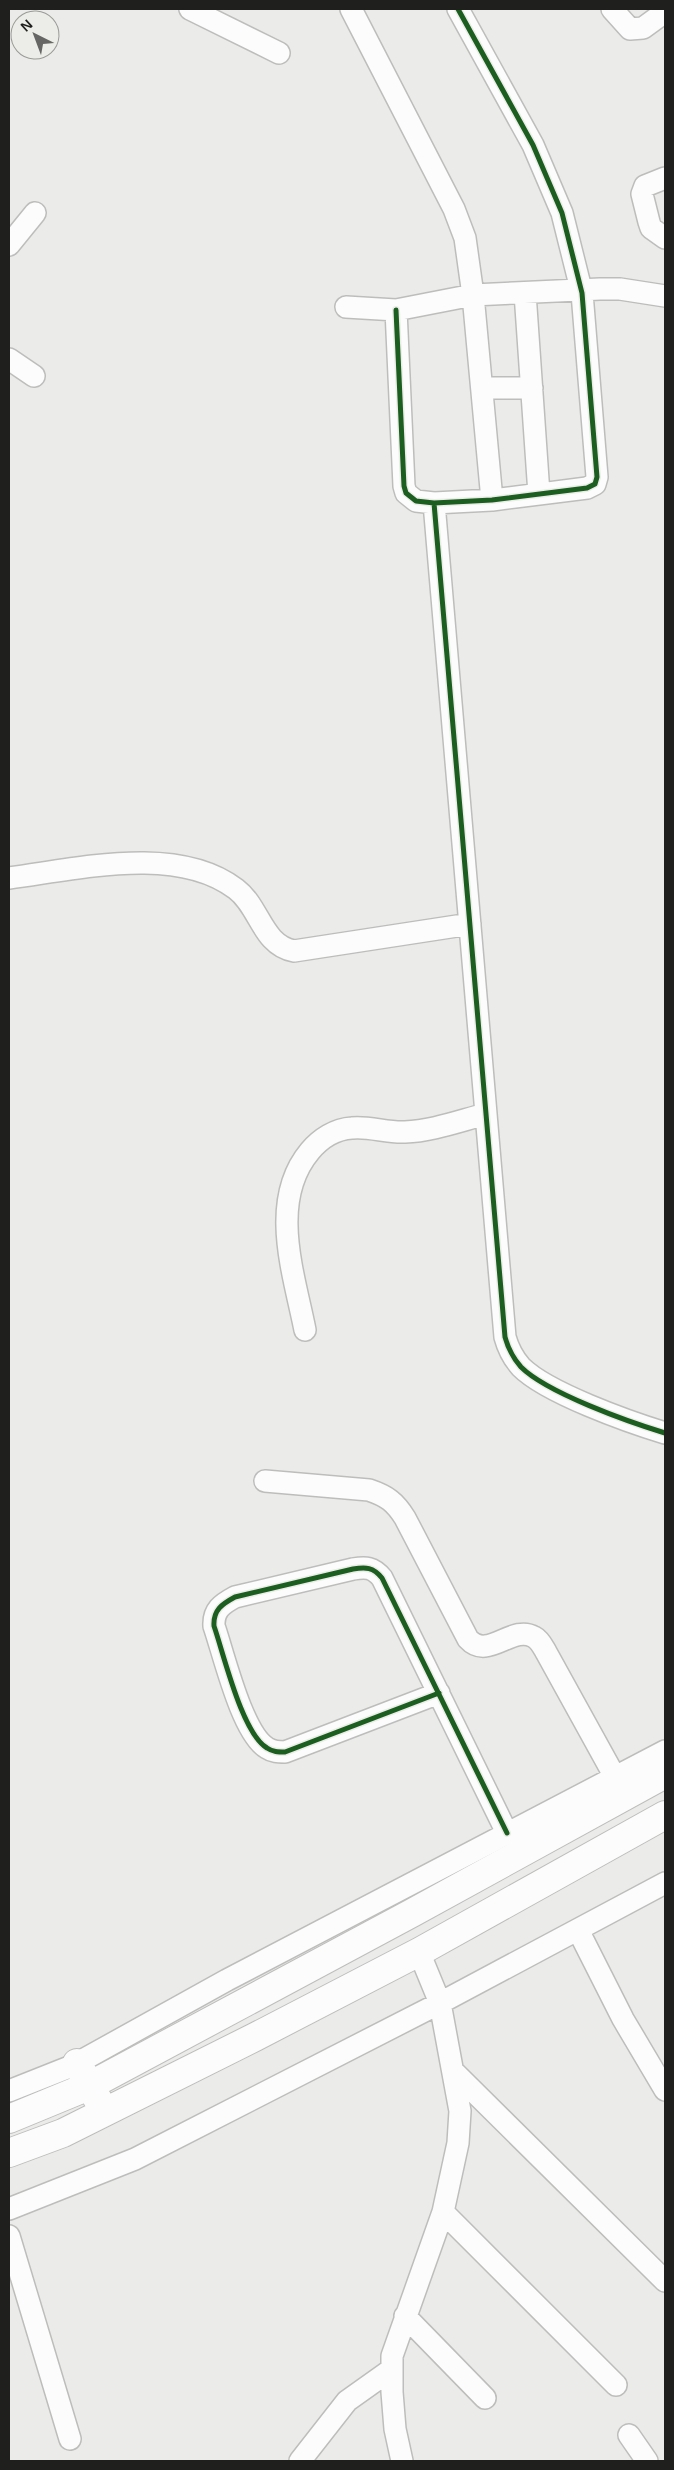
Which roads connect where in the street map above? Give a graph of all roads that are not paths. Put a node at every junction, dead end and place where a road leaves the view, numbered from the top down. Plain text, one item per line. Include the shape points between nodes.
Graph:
1 (190, 9) edge
2 (351, 9) edge
3 (458, 9) edge
4 (612, 9) edge
5 (665, 12) edge
6 (279, 53) dead end
7 (665, 178) edge
8 (35, 214) dead end
9 (665, 238) edge
10 (9, 245) edge
11 (581, 290) junction
12 (525, 293) junction
13 (473, 294) junction
14 (663, 296) edge
15 (346, 308) dead end
16 (396, 310) junction
17 (9, 359) edge
18 (34, 376) dead end
19 (482, 388) junction
20 (532, 388) junction
21 (540, 494) junction
22 (492, 500) junction
23 (434, 503) junction
24 (9, 878) edge
25 (470, 924) junction
26 (486, 1114) junction
27 (304, 1330) dead end
28 (665, 1433) edge
29 (265, 1481) dead end
30 (439, 1693) junction
31 (665, 1751) edge
32 (665, 1774) edge
33 (615, 1777) junction
34 (665, 1815) edge
35 (507, 1832) junction
36 (665, 1884) edge
37 (578, 1930) junction
38 (419, 1952) junction
39 (440, 2003) junction
40 (454, 2072) junction
41 (83, 2074) junction
42 (665, 2090) edge
43 (9, 2091) edge
44 (105, 2112) junction
45 (9, 2119) edge
46 (9, 2153) edge
47 (9, 2209) edge
48 (443, 2212) junction
49 (9, 2236) edge
50 (665, 2281) edge
51 (405, 2316) junction
52 (392, 2369) junction
53 (616, 2385) dead end
54 (485, 2398) dead end
55 (629, 2436) dead end
56 (70, 2439) dead end
57 (300, 2461) edge
58 (402, 2461) edge
59 (647, 2461) edge

1 - 6 street
2 - 13 street via 454,209 465,238
3 - 11 street via 533,145 550,183 562,214
4 - 5 street via 630,30 643,28
7 - 9 street via 645,186 642,194 652,228
8 - 10 street
11 - 12 street
11 - 14 street via 620,289
11 - 21 street via 597,477 588,488
12 - 13 street
12 - 20 street
13 - 16 street
13 - 19 street
15 - 16 street
16 - 23 street via 404,486 406,493 416,501
17 - 18 street
19 - 20 street
19 - 22 street
20 - 21 street
21 - 22 street
22 - 23 street
23 - 25 street
24 - 25 street via 139,862 199,869 237,890 252,906 271,939 284,949 294,951
25 - 26 street
26 - 27 street via 417,1131 352,1128 318,1142 306,1156 294,1178 287,1203 288,1237
26 - 28 street via 505,1336 512,1356 527,1372 551,1387 636,1424
29 - 33 street via 369,1490 394,1502 472,1644 481,1647 515,1636 526,1634 534,1637 546,1652
30 - 30 street via 285,1752 275,1752 258,1740 246,1722 213,1616 218,1608 235,1597 353,1569 372,1568 382,1578
30 - 35 street
31 - 33 street
32 - 41 highway via 412,1913
33 - 35 street
34 - 38 highway
35 - 41 street via 415,1884 227,1980
36 - 37 street
37 - 39 street
37 - 42 street via 623,2018
38 - 39 street
38 - 44 highway
39 - 40 street
39 - 47 street via 135,2158
40 - 48 street via 460,2111 458,2143
40 - 50 street
41 - 43 street
41 - 44 highway
41 - 45 highway
44 - 46 highway via 63,2133
48 - 51 street
48 - 53 street
49 - 56 street
51 - 52 street via 392,2356
51 - 54 street
52 - 57 street via 347,2401
52 - 58 street via 395,2429
55 - 59 street

